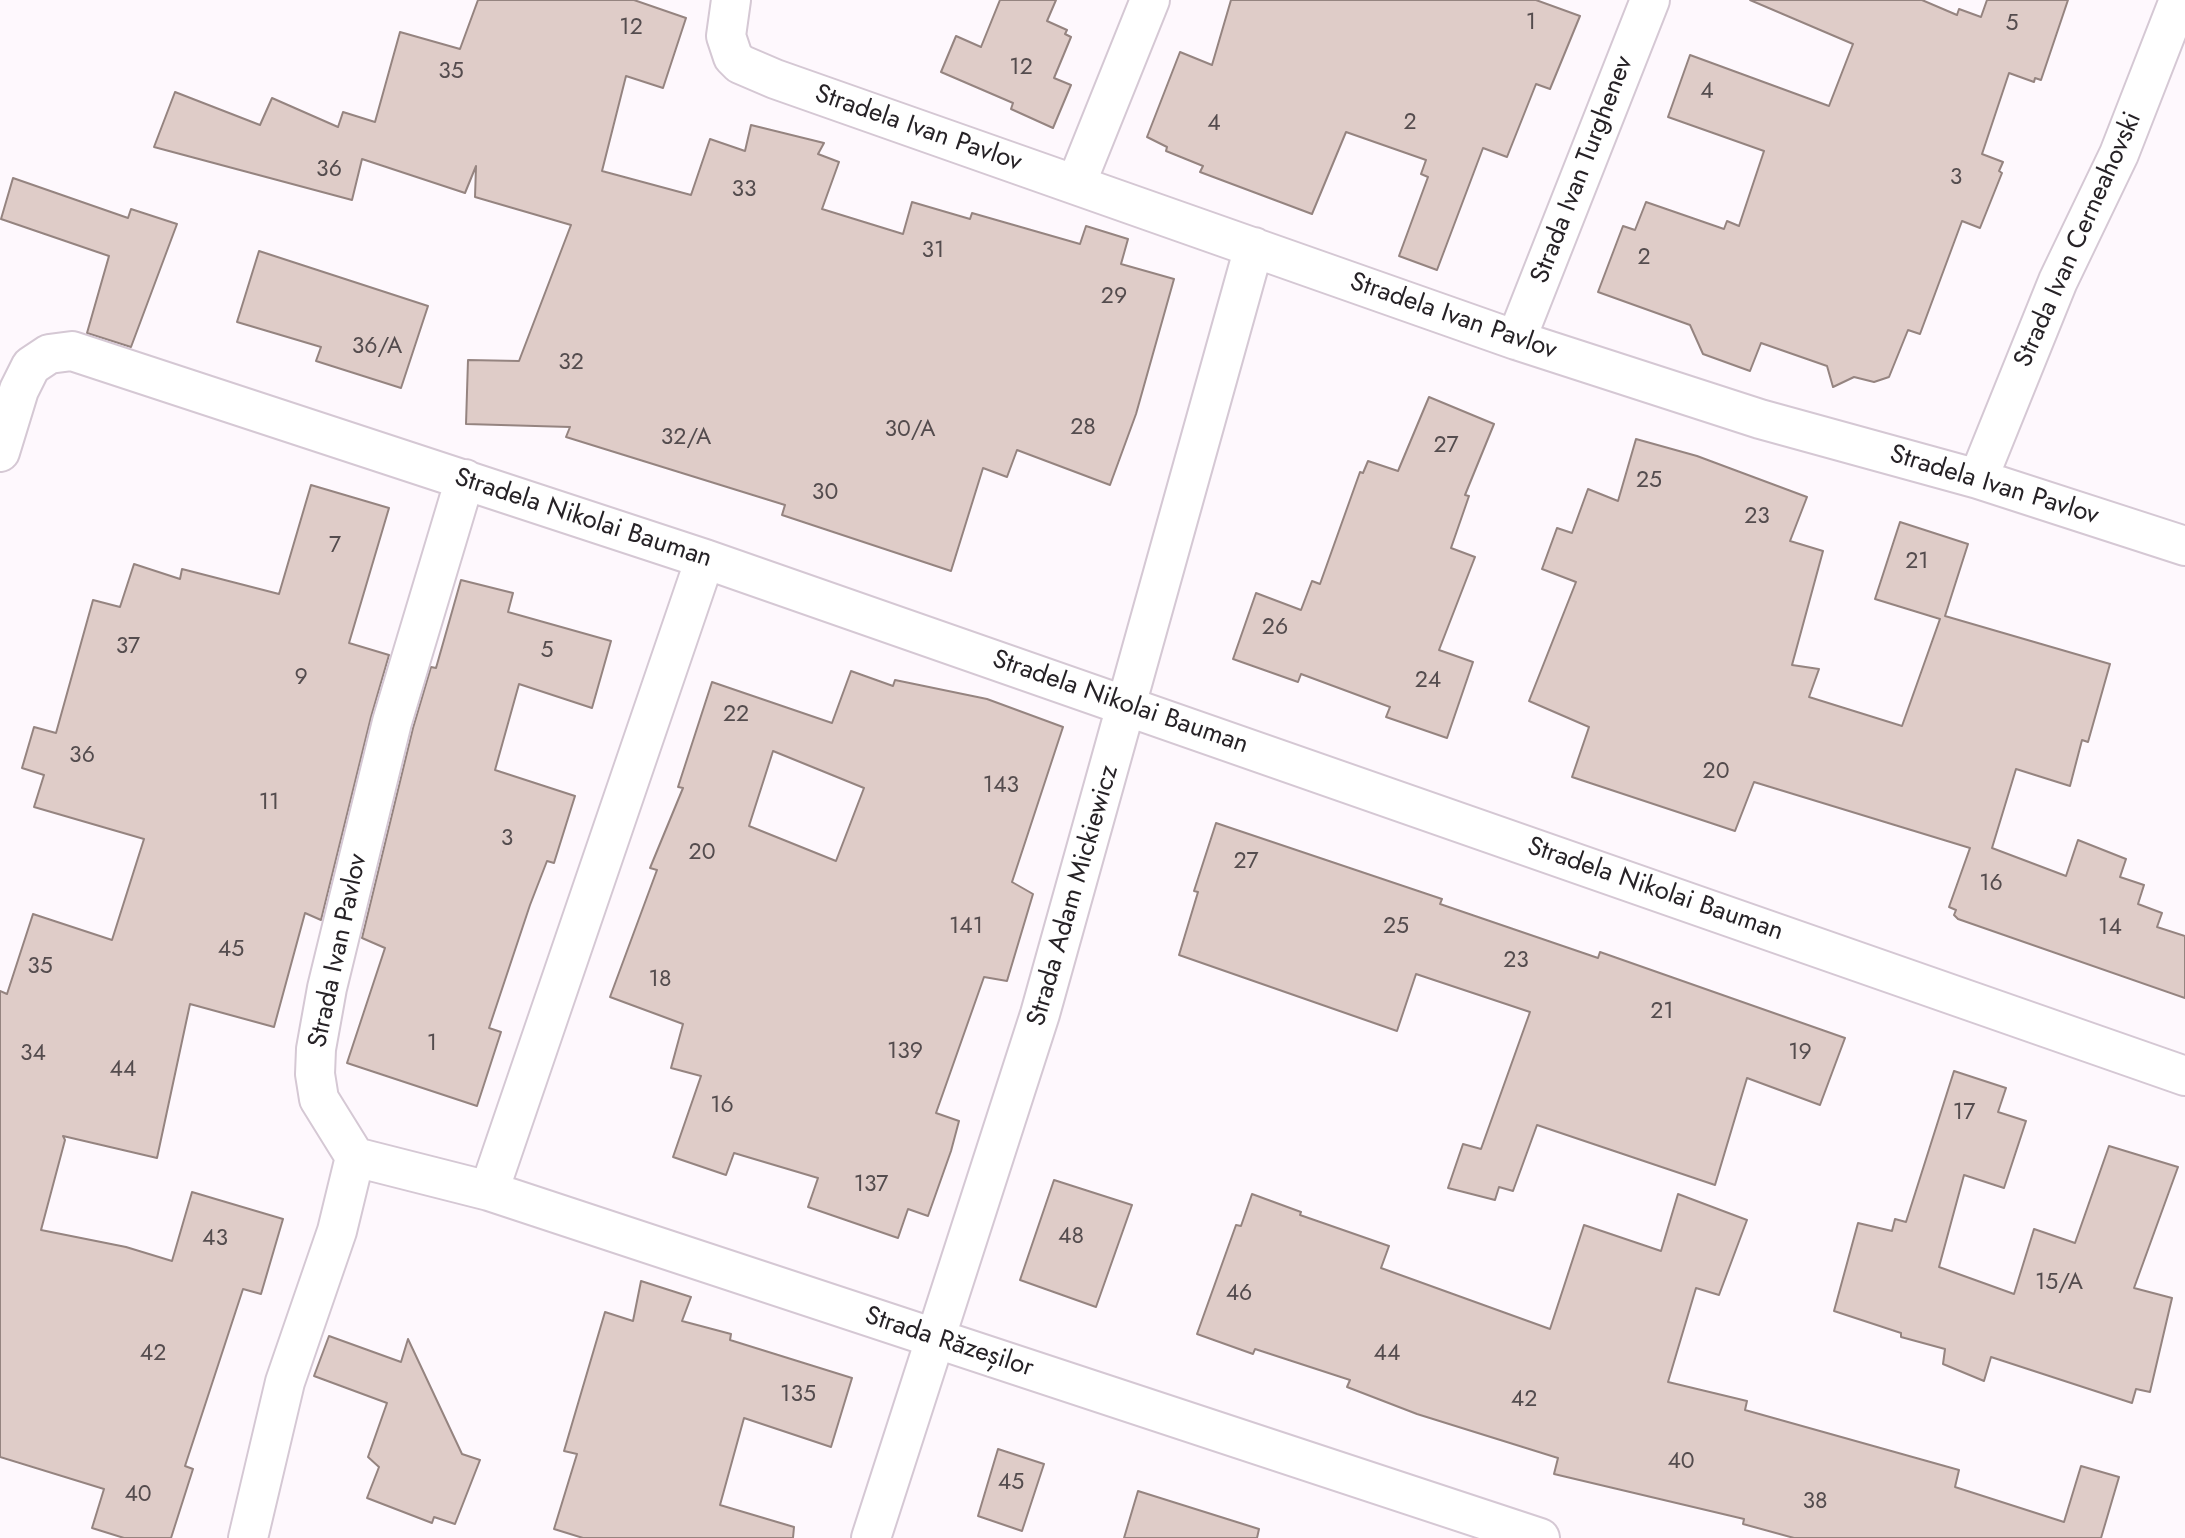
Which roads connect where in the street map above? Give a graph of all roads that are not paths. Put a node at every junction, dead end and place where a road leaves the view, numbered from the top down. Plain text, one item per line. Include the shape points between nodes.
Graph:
1 (731, 0) edge
2 (1150, 0) edge
3 (1650, 0) edge
4 (2179, 0) edge
5 (1076, 184) junction
6 (1254, 247) junction
7 (1516, 340) junction
8 (0, 452) edge
9 (465, 479) junction
10 (1978, 479) junction
11 (2185, 546) edge
12 (705, 559) junction
13 (1129, 705) junction
14 (2185, 1076) edge
15 (355, 1157) junction
16 (489, 1191) junction
17 (934, 1338) junction
18 (248, 1538) edge
19 (871, 1538) edge
20 (1540, 1538) edge

1 - 5 street, Stradela Ivan Pavlov via 726,36 740,64
2 - 5 street
3 - 7 street, Strada Ivan Turghenev
4 - 10 street, Strada Ivan Cerneahovski via 2119,154 2058,281
5 - 6 street, Stradela Ivan Pavlov
6 - 7 street, Stradela Ivan Pavlov
6 - 13 street, Strada Adam Mickiewicz
7 - 10 street, Stradela Ivan Pavlov via 1759,419
8 - 9 street, Stradela Nikolai Bauman via 31,366 49,354 72,351
9 - 12 street, Stradela Nikolai Bauman
9 - 15 street, Strada Ivan Pavlov via 392,722 316,1049 319,1099
10 - 11 street, Stradela Ivan Pavlov
12 - 13 street, Stradela Nikolai Bauman
12 - 16 street
13 - 14 street, Stradela Nikolai Bauman
13 - 17 street, Strada Adam Mickiewicz via 1040,1014
15 - 16 street, Strada Răzeșilor
15 - 18 street via 337,1231 285,1382
16 - 17 street, Strada Răzeșilor
17 - 19 street, Strada Adam Mickiewicz
17 - 20 street, Strada Răzeșilor

